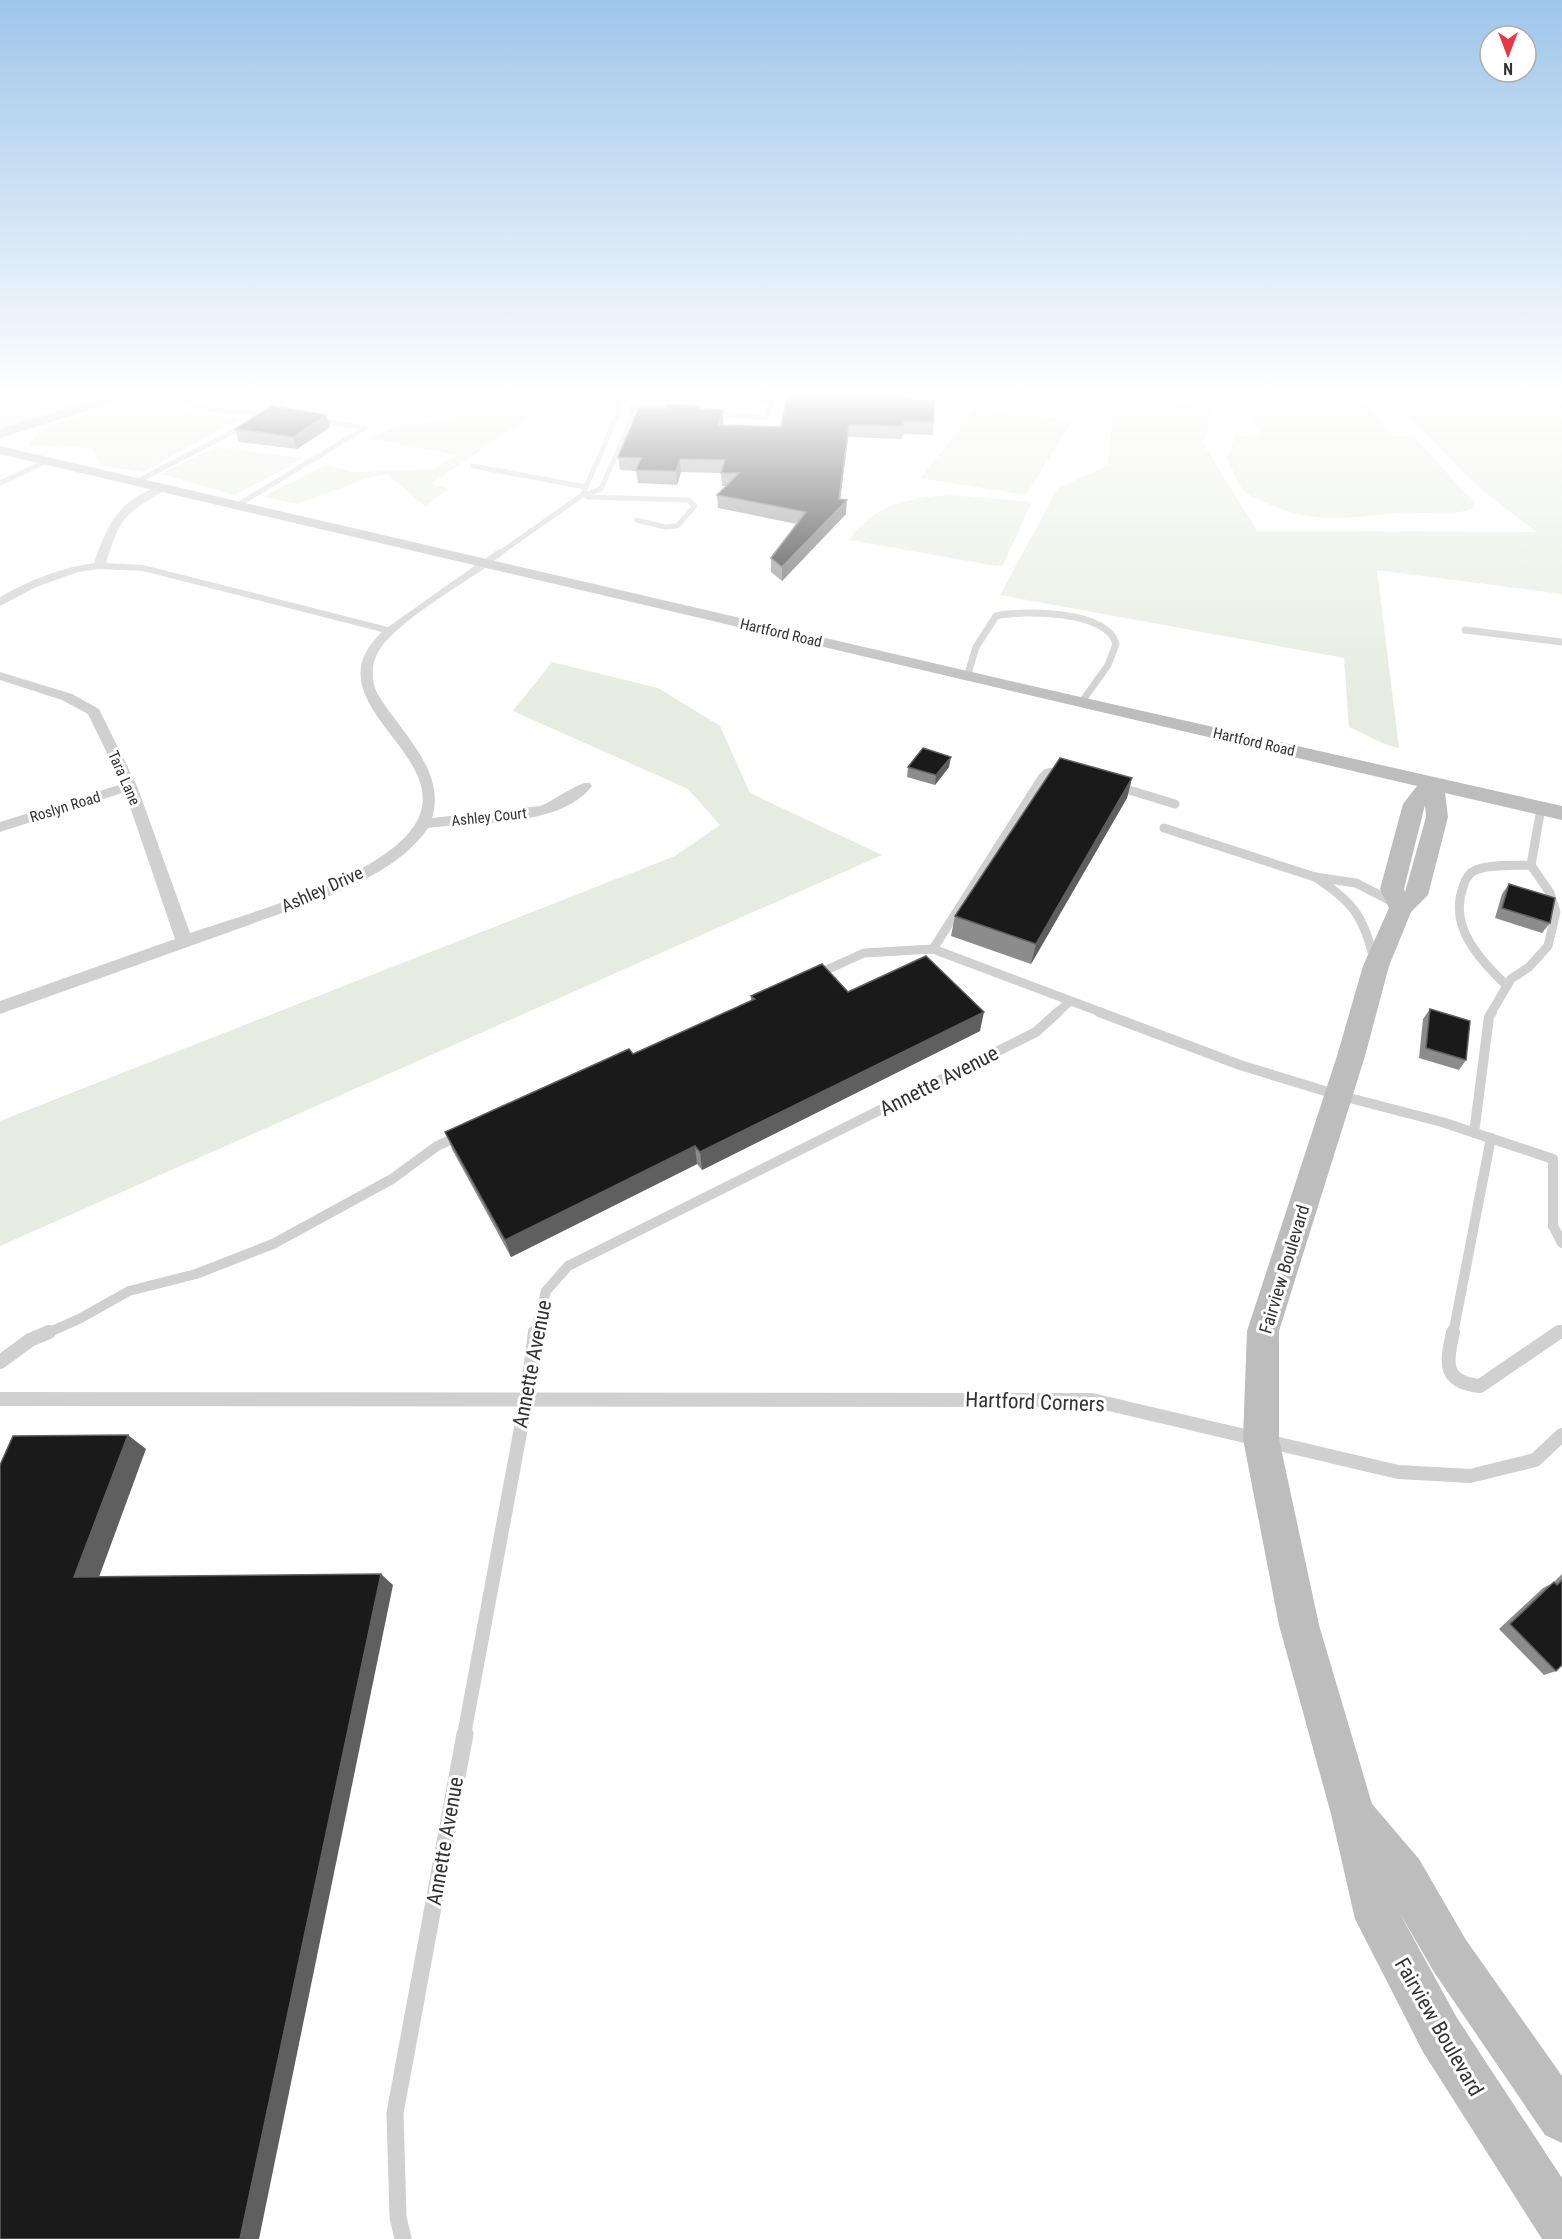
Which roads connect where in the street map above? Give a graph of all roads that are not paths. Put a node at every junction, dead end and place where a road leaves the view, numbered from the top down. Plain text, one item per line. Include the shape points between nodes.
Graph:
1 (148, 496) edge
2 (193, 496) edge
3 (252, 496) edge
4 (581, 496) edge
5 (594, 496) edge
6 (236, 506) junction
7 (637, 520) dead end
8 (484, 564) junction
9 (99, 566) junction
10 (0, 602) edge
11 (1465, 630) dead end
12 (391, 631) junction
13 (1562, 642) edge
14 (0, 676) edge
15 (967, 677) junction
16 (1081, 703) junction
17 (1073, 772) edge
18 (1433, 782) junction
19 (1107, 783) edge
20 (130, 786) junction
21 (585, 786) dead end
22 (1175, 804) dead end
23 (1552, 810) edge
24 (423, 824) junction
25 (0, 827) edge
26 (1164, 828) dead end
27 (1531, 865) junction
28 (1315, 877) junction
29 (1401, 908) junction
30 (184, 941) junction
31 (933, 950) junction
32 (1376, 966) junction
33 (800, 982) edge
34 (1507, 986) junction
35 (1070, 1001) junction
36 (0, 1008) edge
37 (1338, 1095) junction
38 (469, 1132) edge
39 (1474, 1133) junction
40 (1491, 1138) junction
41 (1557, 1160) edge
42 (1562, 1243) edge
43 (1562, 1330) edge
44 (0, 1362) edge
45 (0, 1399) edge
46 (526, 1401) junction
47 (1562, 1435) edge
48 (1261, 1438) junction
49 (1353, 1814) junction
50 (1562, 2118) edge
51 (1562, 2224) edge
52 (403, 2239) edge

1 - 9 street via 114,523
2 - 6 main road, Hartford Road
3 - 6 lane
4 - 8 lane
5 - 7 lane via 688,500 695,506 684,525 674,528
6 - 8 main road, Hartford Road
8 - 12 street, Ashley Drive
8 - 15 main road, Hartford Road
9 - 10 street via 51,577
9 - 12 street via 143,568
11 - 13 lane
12 - 24 street, Ashley Drive via 373,650 365,675 369,693 404,740 427,782 431,803
14 - 20 street, Tara Lane via 67,697 94,712
15 - 16 main road, Hartford Road
15 - 16 lane via 976,647 996,616 1020,612 1068,615 1109,631 1116,642 1115,654
16 - 18 main road, Hartford Road
17 - 31 lane via 1061,770 1042,778
18 - 23 main road, Hartford Road
18 - 29 main road, Fairview Boulevard via 1437,817 1416,895
19 - 22 lane
20 - 25 street, Roslyn Road
20 - 30 street, Tara Lane
21 - 24 street, Ashley Court via 562,803 544,810
23 - 27 lane
24 - 30 street, Ashley Drive via 410,842 357,877
26 - 28 lane
27 - 34 lane via 1550,893 1556,912 1548,946
27 - 34 lane via 1476,870 1466,878 1457,908 1475,952
28 - 29 lane via 1335,877 1373,887
28 - 32 lane via 1348,900 1361,915
29 - 32 main road, Fairview Boulevard
30 - 36 street, Ashley Drive
31 - 33 lane via 864,953
31 - 35 lane
32 - 37 main road, Fairview Boulevard
34 - 39 lane via 1489,1017
35 - 37 lane via 1240,1065
35 - 46 lane, Annette Avenue via 1035,1032 568,1266 546,1291 537,1319
37 - 39 lane
37 - 48 main road, Fairview Boulevard via 1263,1331
38 - 44 lane via 437,1146 393,1179 273,1244 196,1274 129,1291 30,1340
39 - 40 lane
40 - 41 lane
40 - 43 lane via 1447,1363 1452,1376 1464,1385 1480,1386
41 - 42 lane via 1553,1226
45 - 46 lane, Hartford Corners
46 - 48 lane, Hartford Corners via 1092,1400
46 - 52 lane, Annette Avenue via 395,2113 398,2217
47 - 48 lane, Hartford Corners via 1535,1460 1470,1476 1398,1472
48 - 49 main road, Fairview Boulevard via 1299,1625
49 - 50 main road, Fairview Boulevard via 1403,1875 1450,1956
49 - 51 main road, Fairview Boulevard via 1378,1919 1440,2035

